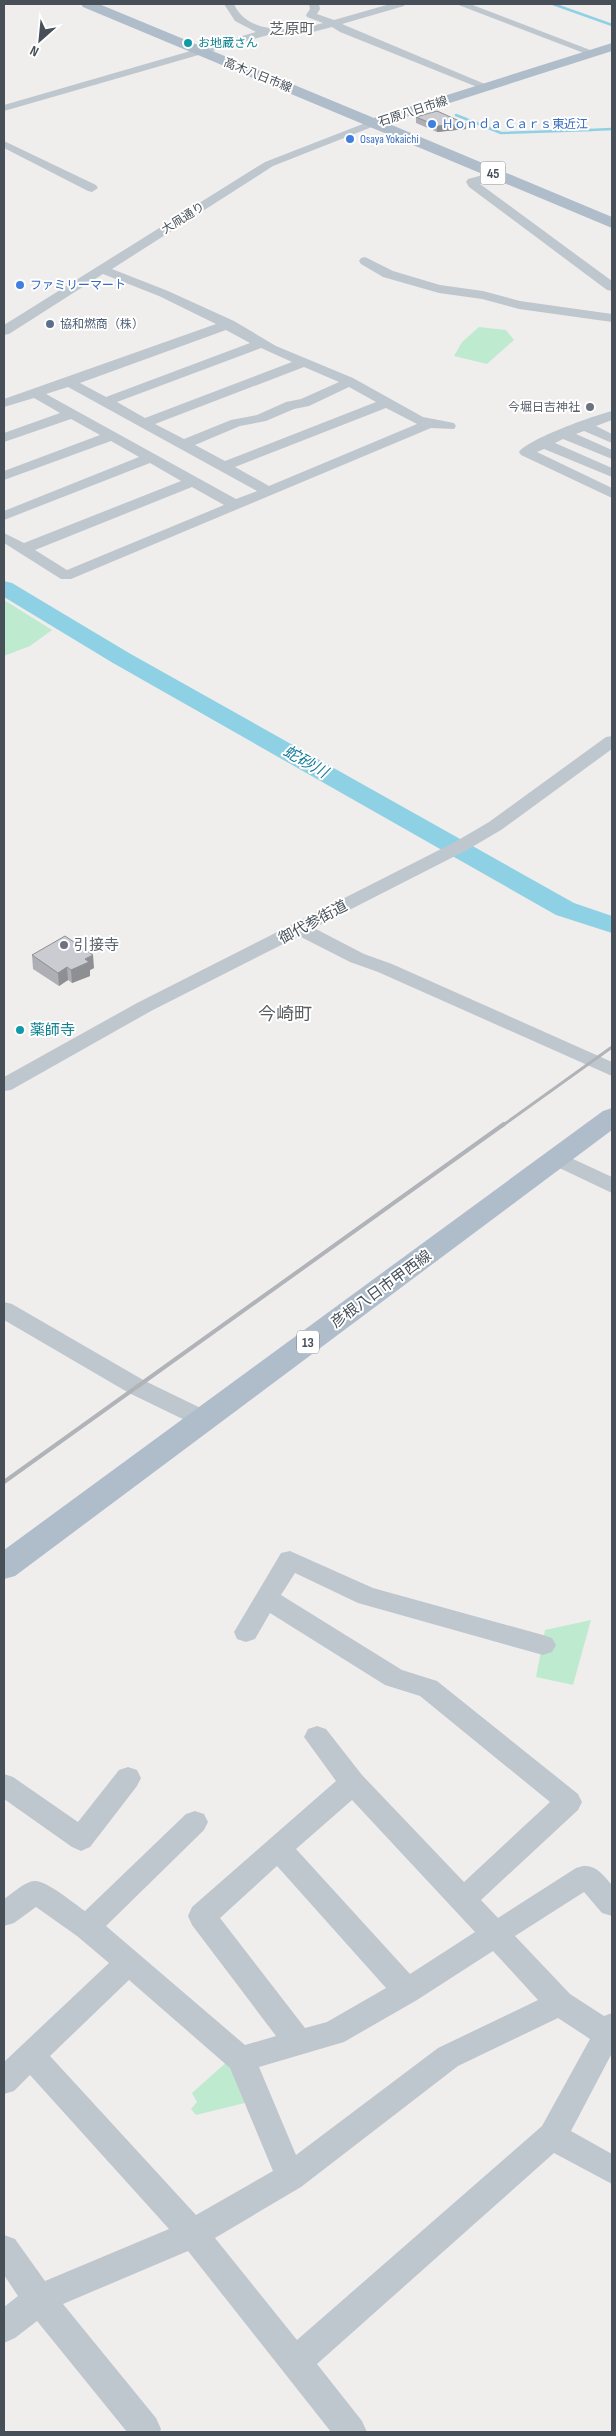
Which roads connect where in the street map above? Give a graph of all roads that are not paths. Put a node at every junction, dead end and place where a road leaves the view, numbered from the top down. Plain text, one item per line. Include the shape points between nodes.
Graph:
1 (88, 4) edge
2 (216, 4) edge
3 (314, 4) edge
4 (400, 4) edge
5 (461, 4) edge
6 (229, 5) edge
7 (333, 23) junction
8 (267, 32) junction
9 (612, 47) edge
10 (200, 51) junction
11 (593, 53) junction
12 (486, 87) junction
13 (4, 108) edge
14 (373, 123) junction
15 (4, 144) edge
16 (498, 175) junction
17 (92, 188) dead end
18 (612, 223) edge
19 (365, 261) dead end
20 (102, 270) junction
21 (612, 286) edge
22 (612, 318) edge
23 (229, 324) junction
24 (4, 331) edge
25 (262, 343) junction
26 (304, 362) junction
27 (69, 382) junction
28 (350, 382) junction
29 (32, 392) junction
30 (105, 402) junction
31 (4, 403) edge
32 (384, 404) junction
33 (71, 414) junction
34 (608, 420) edge
35 (144, 423) junction
36 (428, 424) junction
37 (448, 426) dead end
38 (582, 426) junction
39 (562, 434) junction
40 (112, 436) junction
41 (4, 438) edge
42 (612, 439) edge
43 (543, 443) junction
44 (183, 445) junction
45 (612, 455) edge
46 (152, 458) junction
47 (223, 467) junction
48 (612, 473) edge
49 (4, 476) edge
50 (193, 481) junction
51 (268, 492) junction
52 (612, 494) edge
53 (236, 505) junction
54 (4, 516) edge
55 (4, 537) edge
56 (23, 549) junction
57 (612, 741) edge
58 (301, 929) junction
59 (612, 1070) edge
60 (4, 1086) edge
61 (612, 1117) edge
62 (558, 1159) junction
63 (612, 1186) edge
64 (4, 1310) edge
65 (203, 1420) junction
66 (4, 1567) edge
67 (266, 1598) junction
68 (246, 1632) dead end
69 (542, 1645) dead end
70 (318, 1736) dead end
71 (128, 1778) dead end
72 (353, 1783) junction
73 (4, 1785) edge
74 (195, 1822) dead end
75 (279, 1849) junction
76 (463, 1900) junction
77 (612, 1904) edge
78 (4, 1914) edge
79 (87, 1927) junction
80 (495, 1934) junction
81 (129, 1962) junction
82 (407, 1991) junction
83 (560, 2003) junction
84 (610, 2030) edge
85 (298, 2042) junction
86 (31, 2056) junction
87 (241, 2059) junction
88 (4, 2081) edge
89 (552, 2136) junction
90 (612, 2170) edge
91 (290, 2177) junction
92 (193, 2234) junction
93 (4, 2250) edge
94 (39, 2299) junction
95 (4, 2327) edge
96 (295, 2363) junction
97 (146, 2429) dead end
98 (351, 2432) edge

1 - 10 main road, 高木八日市線
2 - 6 street
3 - 7 street via 311,15
4 - 7 street
5 - 11 street
6 - 8 street via 235,16
7 - 8 street via 309,30
7 - 12 street
8 - 10 street
9 - 11 main road, 石原八日市線
10 - 13 street
10 - 14 main road, 高木八日市線
11 - 12 main road, 石原八日市線
12 - 14 main road, 石原八日市線
14 - 16 main road, 石原八日市線 / 45
14 - 20 street, 大凧通り via 269,164
15 - 17 street
16 - 18 main road, 石原八日市線 / 45
16 - 21 street via 472,182
19 - 22 street via 388,274 439,289
20 - 23 street via 137,282
20 - 24 street, 大凧通り
23 - 25 street
23 - 27 street
25 - 26 street
25 - 30 street
26 - 28 street
26 - 35 street
27 - 29 street
27 - 30 street
28 - 32 street
28 - 44 street via 304,403 236,423
29 - 31 street
29 - 33 street
30 - 35 street
32 - 36 street
32 - 47 street
33 - 40 street
33 - 41 street
34 - 38 street
35 - 44 street
36 - 37 street
36 - 51 street
38 - 39 street
38 - 42 street
39 - 43 street
39 - 45 street
40 - 46 street
40 - 49 street
43 - 48 street
43 - 52 street via 526,452
44 - 47 street
46 - 50 street
46 - 54 street
47 - 51 street
50 - 53 street
50 - 56 street
51 - 53 street
53 - 56 street via 66,576
55 - 56 street
57 - 58 street, 御代参街道 via 495,826
58 - 59 street via 357,958
58 - 60 street, 御代参街道 via 137,1011
61 - 62 main road, 彦根八日市甲西線 / 13
62 - 63 street
62 - 65 main road, 彦根八日市甲西線 / 13
64 - 65 street via 137,1387
65 - 66 main road, 彦根八日市甲西線 / 13
67 - 68 street
67 - 69 street via 290,1560 367,1596
67 - 76 street via 394,1678 428,1688 569,1802
70 - 72 street
71 - 73 street via 81,1839
72 - 75 street
72 - 76 street
74 - 79 street
75 - 82 street
75 - 85 street via 202,1916
76 - 80 street
77 - 80 street via 586,1876
78 - 79 street via 36,1892
79 - 81 street
80 - 82 street
80 - 83 street
81 - 86 street
81 - 87 street
82 - 85 street via 334,2033
83 - 84 street
83 - 91 street via 448,2057
84 - 89 street
85 - 87 street
86 - 88 street
86 - 92 street
87 - 91 street
89 - 90 street
89 - 96 street
91 - 92 street
92 - 94 street
92 - 96 street
93 - 94 street
94 - 95 street
94 - 97 street
96 - 98 street

